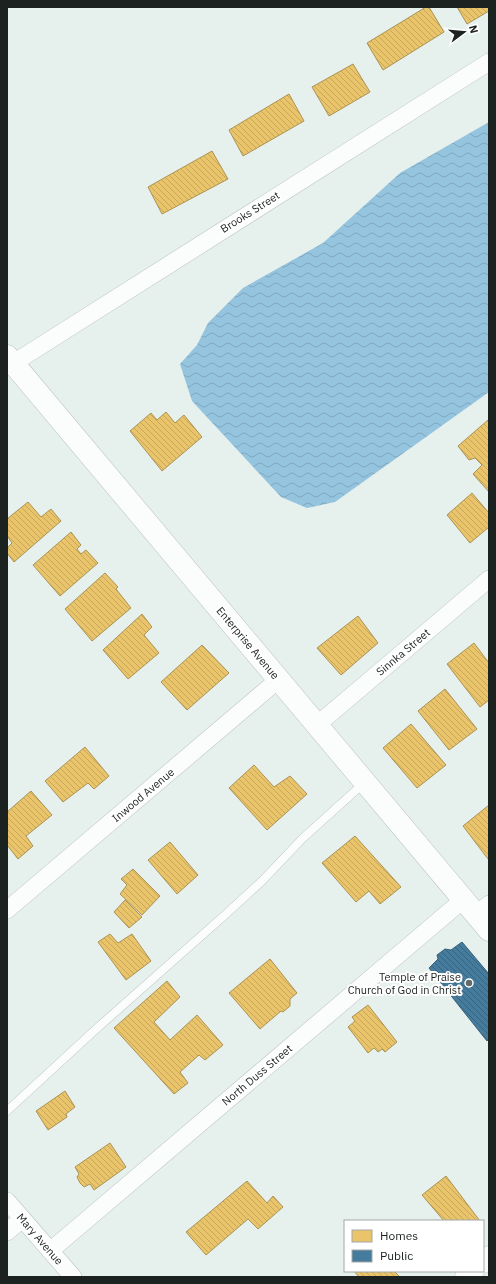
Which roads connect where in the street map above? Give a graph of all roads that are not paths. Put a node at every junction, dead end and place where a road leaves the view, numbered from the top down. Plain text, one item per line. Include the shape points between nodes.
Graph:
1 (489, 62) edge
2 (10, 360) edge
3 (489, 579) edge
4 (278, 680) junction
5 (318, 725) junction
6 (365, 782) junction
7 (7, 910) edge
8 (480, 912) edge
9 (7, 1111) edge
10 (7, 1201) edge
11 (22, 1219) junction
12 (7, 1232) edge
13 (50, 1251) junction
14 (73, 1277) edge

1 - 2 street, Brooks Street
2 - 4 street, Enterprise Avenue
3 - 5 street, Sinnka Street
4 - 5 street, Enterprise Avenue
4 - 7 street, Inwood Avenue
5 - 6 street, Enterprise Avenue
6 - 8 street, Enterprise Avenue
6 - 9 lane via 303,838 231,910
8 - 13 street, North Duss Street
10 - 11 street, Mary Avenue
11 - 12 street
11 - 13 street, Mary Avenue
13 - 14 street, Mary Avenue

